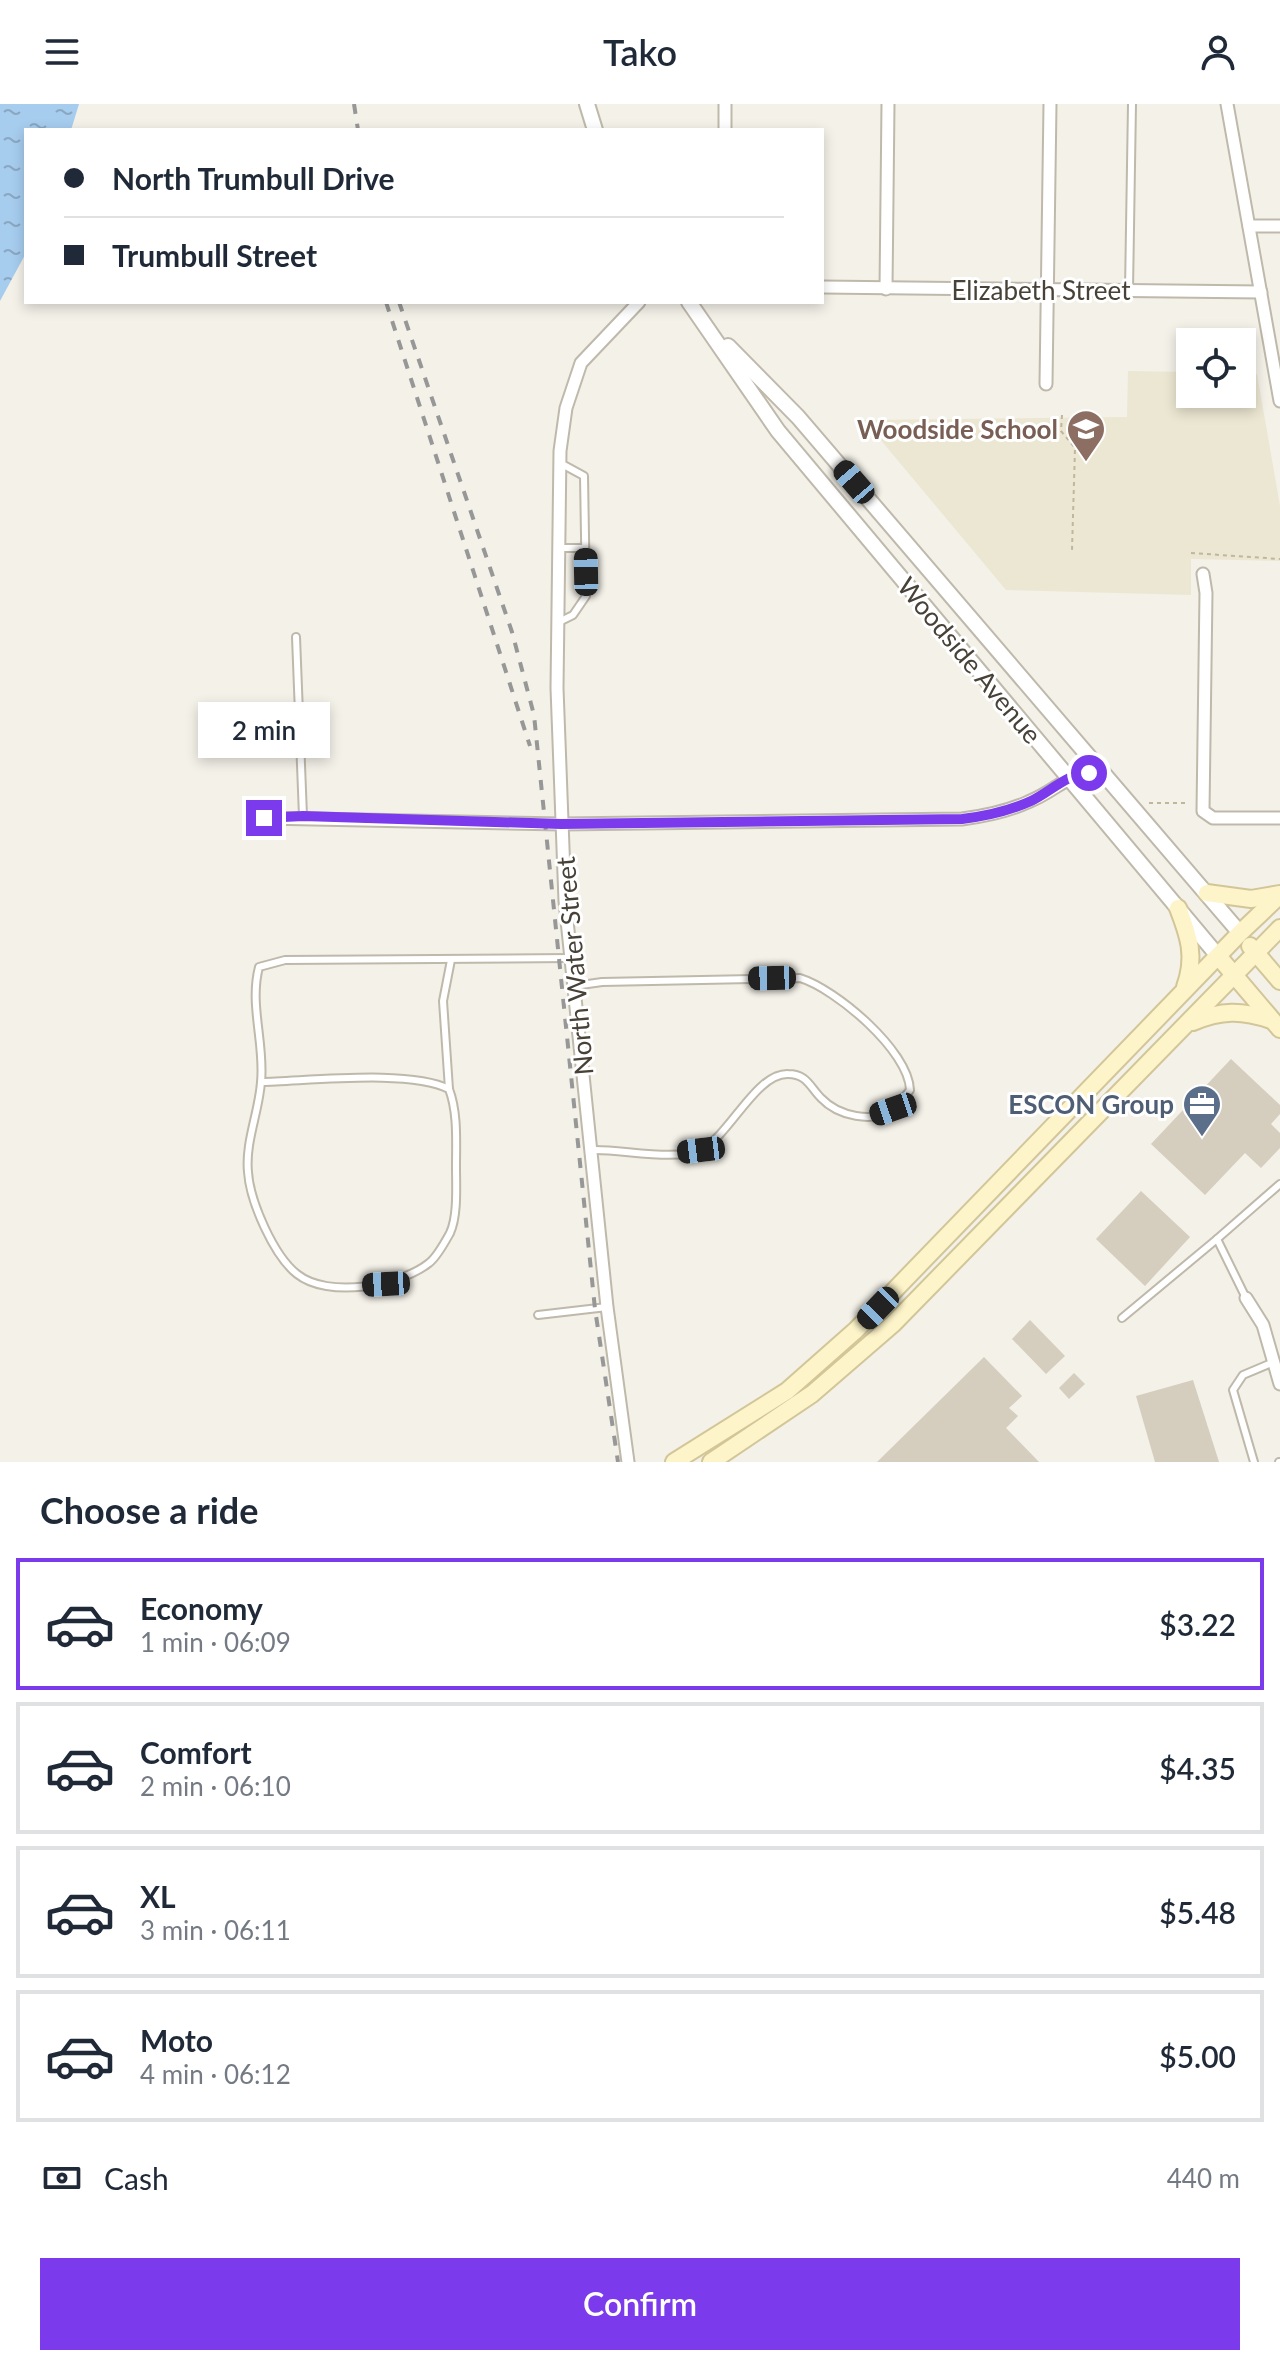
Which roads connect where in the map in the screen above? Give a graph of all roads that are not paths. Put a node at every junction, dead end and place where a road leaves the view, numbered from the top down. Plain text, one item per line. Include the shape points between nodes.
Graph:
1 (725, 104) edge
2 (888, 104) edge
3 (1050, 104) edge
4 (1132, 104) edge
5 (1227, 104) edge
6 (587, 105) edge
7 (594, 128) edge
8 (725, 128) edge
9 (1249, 226) junction
10 (1280, 226) edge
11 (824, 287) edge
12 (886, 289) junction
13 (1047, 289) junction
14 (1129, 290) junction
15 (1261, 292) junction
16 (637, 304) edge
17 (691, 304) edge
18 (703, 320) junction
19 (1277, 370) edge
20 (1046, 384) dead end
21 (1280, 401) edge
22 (560, 463) junction
23 (560, 548) junction
24 (585, 548) junction
25 (1203, 574) dead end
26 (559, 622) junction
27 (296, 637) dead end
28 (1107, 776) junction
29 (1069, 778) junction
30 (303, 816) junction
31 (264, 818) dead end
32 (1280, 818) edge
33 (561, 824) junction
34 (1207, 893) junction
35 (1280, 895) edge
36 (1178, 908) junction
37 (1280, 928) edge
38 (1240, 933) junction
39 (1256, 953) junction
40 (1218, 956) junction
41 (571, 958) junction
42 (451, 960) junction
43 (1234, 975) junction
44 (1280, 981) edge
45 (574, 986) junction
46 (1182, 994) junction
47 (1276, 1025) edge
48 (1184, 1026) junction
49 (261, 1082) junction
50 (449, 1089) junction
51 (593, 1150) junction
52 (1280, 1184) edge
53 (1217, 1239) junction
54 (1246, 1298) joint
55 (607, 1307) junction
56 (538, 1315) dead end
57 (1122, 1318) dead end
58 (1274, 1341) edge
59 (1274, 1362) junction
60 (1280, 1384) edge
61 (679, 1459) edge
62 (628, 1462) edge
63 (711, 1462) edge
64 (1254, 1462) edge

1 - 8 street
2 - 12 street
3 - 13 street
4 - 14 lane
5 - 9 street
6 - 7 street
9 - 10 street
9 - 15 street
11 - 12 street, Elizabeth Street
12 - 13 street, Elizabeth Street
13 - 14 street, Elizabeth Street
13 - 20 street
14 - 15 street, Elizabeth Street
15 - 19 street
16 - 22 street, North Water Street via 581,363 566,408
17 - 18 street, Woodside Avenue
18 - 28 street, Woodside Avenue via 798,417
18 - 29 street, Woodside Avenue via 778,431
19 - 21 street
22 - 23 street, North Water Street
22 - 24 lane via 584,476
23 - 24 lane
23 - 26 street, North Water Street
24 - 26 lane via 586,596 573,615
25 - 32 street via 1205,814
26 - 33 street, North Water Street
27 - 30 lane
28 - 29 street via 1079,773
28 - 34 street, Woodside Avenue
29 - 33 street via 1031,801 962,819
29 - 36 street, Woodside Avenue
30 - 31 street
30 - 33 street
33 - 41 street, North Water Street
34 - 35 main road via 1251,899
34 - 38 street, Woodside Avenue
35 - 38 main road
36 - 40 street, Woodside Avenue
36 - 46 main road via 1191,939 1190,974
37 - 39 main road
38 - 39 main road, Woodside Avenue
38 - 40 main road
39 - 43 main road
39 - 44 main road, Woodside Avenue
40 - 43 main road, Woodside Avenue
40 - 46 main road
41 - 42 lane
41 - 45 street, North Water Street
42 - 49 lane via 285,960 259,967 255,985
42 - 50 lane via 443,1001
43 - 47 main road, Woodside Avenue
43 - 48 main road
45 - 51 street, North Water Street
45 - 51 lane via 800,978 821,984 871,1027 910,1078 910,1090 893,1109 873,1116 835,1109 807,1079 781,1074 754,1094 701,1150
46 - 61 main road via 856,1330 787,1391
47 - 48 main road via 1233,1011
48 - 63 main road via 893,1324 812,1394
49 - 50 lane via 407,1079 433,1080
49 - 50 lane via 248,1172 254,1197 279,1257 300,1277 332,1287 402,1280 432,1261 451,1230 456,1141
51 - 55 street, North Water Street
52 - 53 lane
53 - 54 lane
53 - 57 lane
54 - 58 street
55 - 56 lane
55 - 62 street, North Water Street
58 - 59 street
59 - 60 street
59 - 64 lane via 1243,1375 1233,1390

